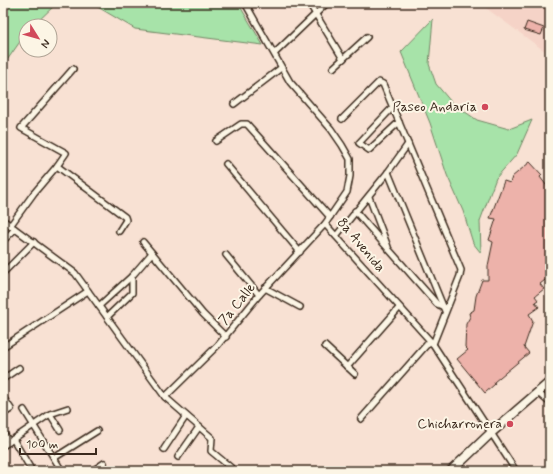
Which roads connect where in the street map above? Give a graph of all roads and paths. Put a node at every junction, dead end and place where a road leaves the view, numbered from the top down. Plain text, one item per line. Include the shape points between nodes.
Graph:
1 (245, 3) edge
2 (309, 3) edge
3 (327, 3) edge
4 (316, 14) junction
5 (367, 37) dead end
6 (275, 53) junction
7 (343, 59) junction
8 (73, 68) dead end
9 (281, 68) junction
10 (333, 68) dead end
11 (234, 104) dead end
12 (393, 107) junction
13 (342, 119) dead end
14 (399, 122) junction
15 (216, 141) dead end
16 (408, 144) junction
17 (226, 164) dead end
18 (57, 166) junction
19 (388, 172) junction
20 (369, 197) junction
21 (355, 212) junction
22 (330, 217) junction
23 (3, 220) edge
24 (325, 224) junction
25 (13, 227) junction
26 (119, 231) dead end
27 (383, 234) junction
28 (336, 236) junction
29 (378, 238) junction
30 (3, 241) edge
31 (34, 242) junction
32 (143, 242) dead end
33 (389, 251) junction
34 (300, 252) junction
35 (152, 253) junction
36 (226, 255) dead end
37 (3, 273) edge
38 (132, 276) junction
39 (265, 288) junction
40 (88, 291) junction
41 (259, 295) junction
42 (99, 306) junction
43 (300, 307) dead end
44 (399, 308) junction
45 (444, 309) junction
46 (107, 316) junction
47 (226, 337) junction
48 (431, 343) junction
49 (326, 346) dead end
50 (3, 347) edge
51 (347, 367) junction
52 (19, 368) dead end
53 (355, 374) dead end
54 (3, 379) edge
55 (550, 382) edge
56 (537, 392) junction
57 (165, 396) junction
58 (3, 397) edge
59 (550, 403) edge
60 (68, 408) dead end
61 (24, 410) dead end
62 (3, 414) edge
63 (50, 414) junction
64 (186, 416) junction
65 (361, 419) dead end
66 (33, 425) junction
67 (199, 427) junction
68 (60, 430) dead end
69 (97, 430) dead end
70 (3, 432) edge
71 (492, 432) junction
72 (11, 441) junction
73 (3, 446) edge
74 (164, 449) dead end
75 (178, 457) dead end
76 (54, 458) junction
77 (104, 464) dead end
78 (32, 471) edge
79 (62, 471) edge
80 (92, 471) edge
81 (235, 471) edge
82 (451, 471) edge
83 (516, 471) edge

1 - 6 street, 8a Avenida
2 - 4 street
3 - 4 street
4 - 6 street
4 - 7 street
5 - 7 street
6 - 9 street, 8a Avenida
7 - 10 street
8 - 18 street via 21,128 65,151
9 - 11 street
9 - 22 street, 8a Avenida via 331,129 350,159 347,192
12 - 13 street via 380,82
12 - 14 street
12 - 14 street via 359,142 369,150
14 - 16 street
15 - 22 street via 241,124 247,124
16 - 19 street
16 - 45 street via 461,270
17 - 34 street
18 - 25 street via 34,193
18 - 26 street via 125,217 126,220
19 - 20 street
19 - 45 street
20 - 21 street
20 - 27 street
21 - 28 street
21 - 29 street
22 - 24 street, 8a Avenida
23 - 25 street
24 - 28 street, 8a Avenida
24 - 34 street, 7a Calle
25 - 30 street
25 - 31 street
27 - 29 street
27 - 33 street
28 - 44 street, 8a Avenida
29 - 33 street
31 - 37 street
31 - 40 street via 75,273
32 - 35 street
33 - 45 street
34 - 39 street, 7a Calle
35 - 38 street
35 - 47 street
36 - 41 street
38 - 42 street
38 - 46 street via 132,294
39 - 41 street, 7a Calle
39 - 43 street
40 - 42 street
40 - 50 street
41 - 47 street, 7a Calle
42 - 46 street
44 - 48 street, 8a Avenida
44 - 51 street
45 - 48 street
46 - 57 street
47 - 57 street, 7a Calle via 200,365
48 - 65 street
48 - 71 street, 8a Avenida
49 - 51 street
51 - 53 street
52 - 54 street
55 - 56 main road
56 - 59 street
56 - 71 main road
57 - 64 street
58 - 62 street via 11,409
60 - 63 street
61 - 66 street
63 - 66 street
63 - 68 street
64 - 67 street
64 - 74 street
66 - 72 street
66 - 76 street
67 - 75 street
67 - 81 street via 212,438 211,451
69 - 76 street
70 - 72 street
71 - 82 main road
71 - 83 street, 8a Avenida
72 - 73 street
72 - 78 street
76 - 79 street
77 - 80 street

